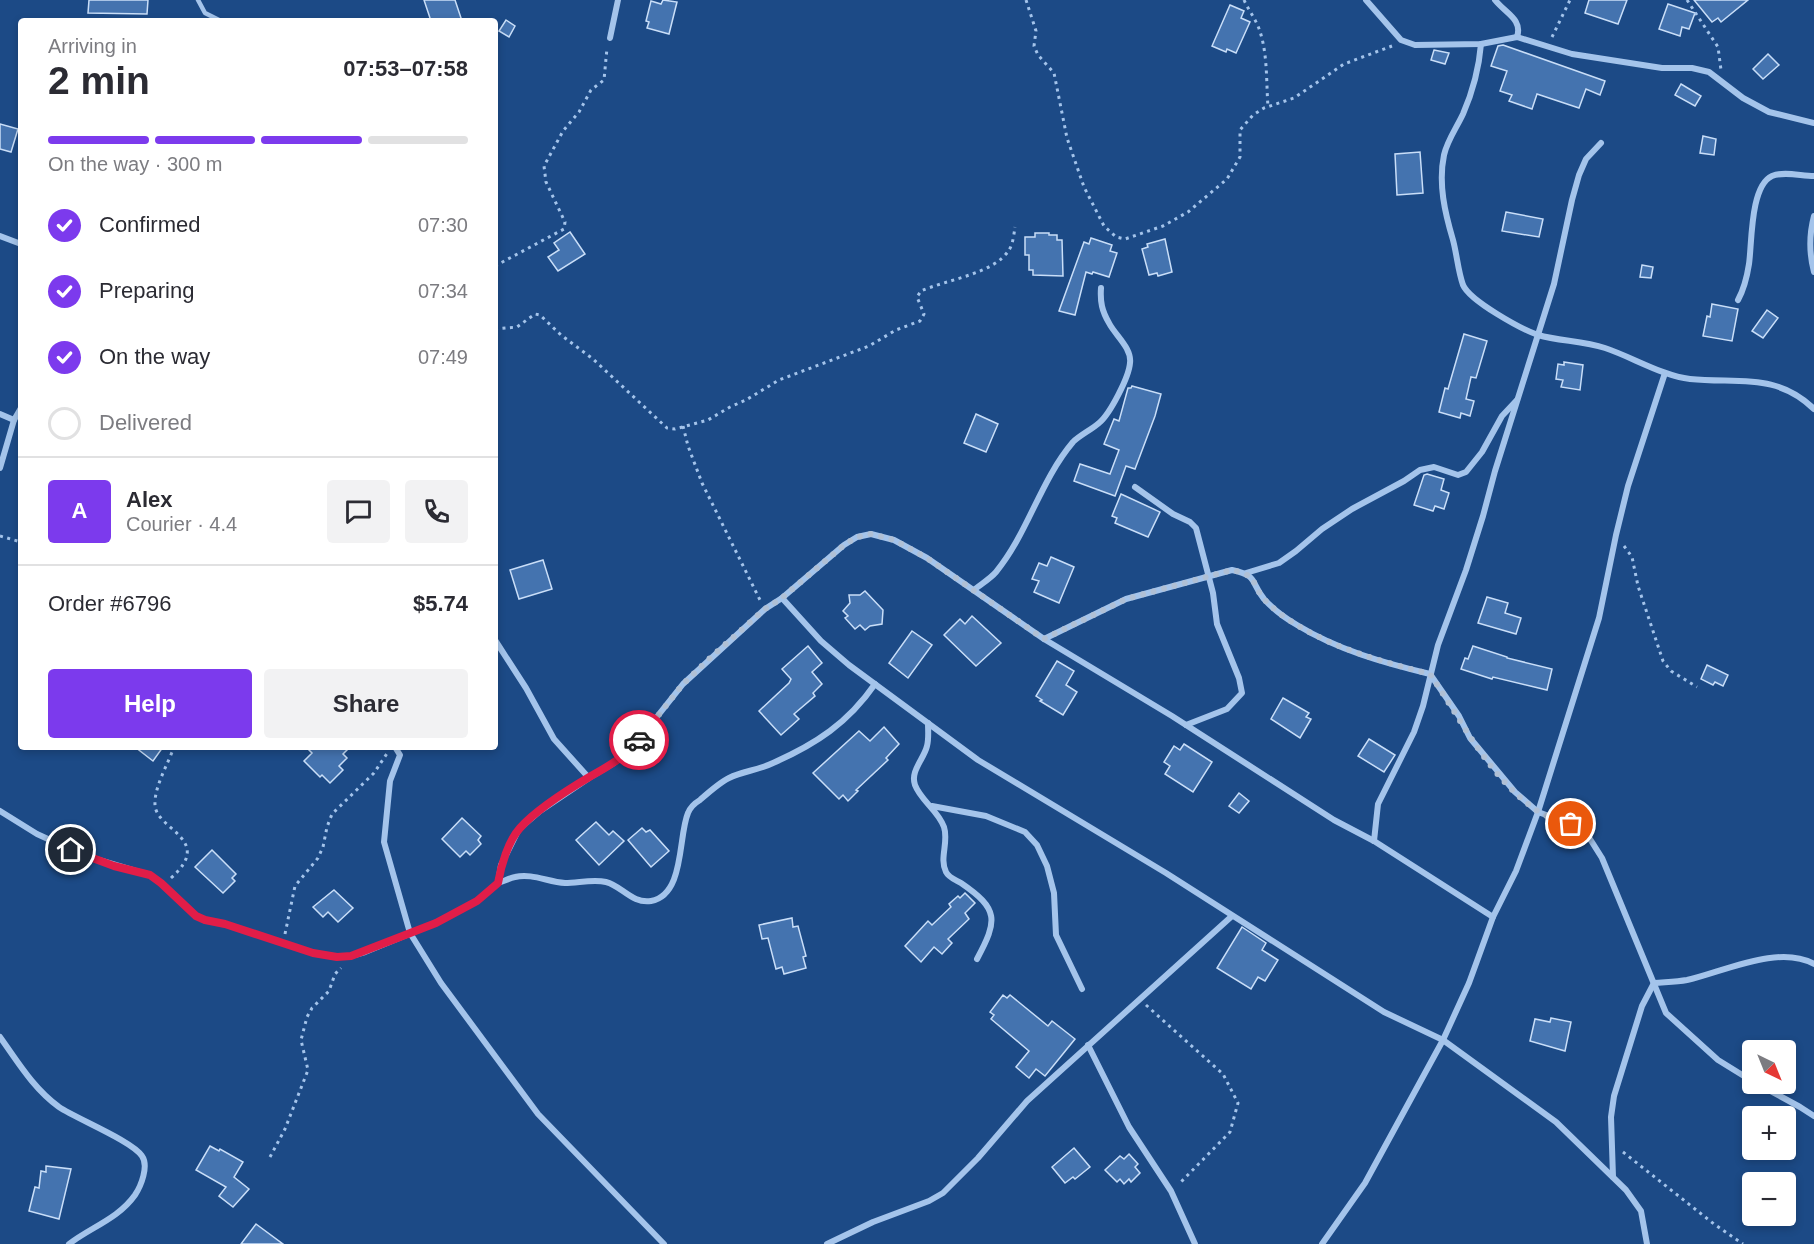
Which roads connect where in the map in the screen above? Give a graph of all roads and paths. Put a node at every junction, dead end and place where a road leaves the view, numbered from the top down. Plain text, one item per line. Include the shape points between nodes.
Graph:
1 (198, 0) edge
2 (618, 0) edge
3 (1026, 0) edge
4 (1244, 0) edge
5 (1366, 0) edge
6 (1495, 0) edge
7 (1570, 0) edge
8 (1687, 0) edge
9 (215, 18) edge
10 (1517, 37) junction
11 (610, 38) joint
12 (1401, 40) junction
13 (1482, 44) junction
14 (1545, 46) junction
15 (1721, 80) junction
16 (1268, 107) junction
17 (1814, 123) edge
18 (1600, 143) dead end
19 (1814, 176) edge
20 (1814, 216) edge
21 (1015, 227) dead end
22 (0, 236) edge
23 (18, 243) edge
24 (498, 264) edge
25 (1814, 272) edge
26 (1101, 288) dead end
27 (1738, 300) dead end
28 (498, 329) edge
29 (1537, 334) junction
30 (1665, 373) junction
31 (1519, 397) junction
32 (1814, 409) edge
33 (18, 413) edge
34 (0, 414) edge
35 (14, 420) junction
36 (683, 426) junction
37 (0, 468) edge
38 (1135, 487) dead end
39 (0, 536) edge
40 (1616, 536) junction
41 (18, 541) edge
42 (1246, 573) junction
43 (1209, 575) junction
44 (974, 590) junction
45 (782, 598) junction
46 (765, 609) junction
47 (1044, 639) junction
48 (498, 645) edge
49 (1430, 674) junction
50 (875, 684) junction
51 (1697, 687) dead end
52 (928, 723) junction
53 (1186, 725) junction
54 (173, 750) edge
55 (391, 750) edge
56 (396, 750) edge
57 (589, 778) junction
58 (931, 806) junction
59 (0, 811) edge
60 (1538, 812) junction
61 (1374, 841) junction
62 (161, 883) junction
63 (498, 883) junction
64 (1232, 916) junction
65 (1493, 917) junction
66 (410, 933) junction
67 (283, 944) junction
68 (348, 956) junction
69 (977, 959) dead end
70 (1814, 964) edge
71 (1654, 983) junction
72 (1082, 989) dead end
73 (1140, 999) junction
74 (0, 1037) edge
75 (1443, 1040) junction
76 (1088, 1045) junction
77 (1742, 1075) edge
78 (1776, 1094) edge
79 (1814, 1116) edge
80 (1612, 1144) junction
81 (270, 1157) dead end
82 (1613, 1177) junction
83 (1171, 1191) junction
84 (69, 1244) edge
85 (663, 1244) edge
86 (827, 1244) edge
87 (1195, 1244) edge
88 (1323, 1244) edge
89 (1647, 1244) edge
90 (1743, 1244) edge

1 - 9 lane via 205,13
2 - 11 street
3 - 16 path via 1036,30 1034,46 1054,73 1078,172 1104,226 1116,237 1125,239 1163,226 1207,198 1235,168 1244,124
4 - 16 path via 1264,48
5 - 12 street
6 - 10 street via 1518,23
7 - 14 path
8 - 15 path via 1718,47
10 - 13 street
10 - 14 street
11 - 24 path via 604,80 591,90 544,166 546,182 565,222 564,229
12 - 13 street via 1415,45
12 - 16 path via 1390,48 1344,64 1294,98
13 - 29 street via 1468,102 1444,154 1444,211 1468,292 1484,306
14 - 15 street via 1662,68 1700,70
15 - 17 street via 1769,112
18 - 29 street via 1579,175 1554,284
19 - 27 street via 1778,174 1763,183 1756,202 1747,275
20 - 25 street via 1809,239
21 - 36 path via 1009,250 1000,258 981,270 921,291 916,297 924,314 920,321 869,346 779,380 708,420
22 - 23 street
26 - 44 street via 1100,303 1109,325 1127,350 1129,370 1101,422 1074,441 1052,473 994,574
28 - 36 path via 517,327 540,315 667,428
29 - 30 street via 1606,348
29 - 31 street
30 - 32 street via 1689,379 1768,383 1788,390
30 - 40 street
31 - 42 street via 1466,472 1458,475 1434,467 1420,470 1352,509 1279,563
31 - 49 street
33 - 35 street
34 - 35 street
35 - 37 street
36 - 46 path via 702,483
38 - 43 street via 1196,528
39 - 41 path
40 - 51 path via 1632,557 1663,661 1671,671
40 - 60 street via 1599,618
42 - 43 street via 1232,570
42 - 49 street via 1273,608 1327,642
43 - 47 street via 1126,599
43 - 53 street via 1217,624 1242,693 1227,709
44 - 45 street via 919,553 871,534 844,545
44 - 47 street
45 - 46 street
45 - 50 street via 821,641
46 - 57 street via 683,684 633,747
47 - 53 street
48 - 57 street via 554,739
49 - 60 street via 1470,738 1515,792
49 - 61 street via 1414,732 1378,804
50 - 52 street
50 - 63 street via 861,704 825,736 772,764 730,778 689,810 679,864 666,892 658,898 640,901 600,881 563,883 516,876
52 - 58 street via 927,746 914,775 915,784
52 - 64 street via 978,760
53 - 61 street via 1334,820
54 - 62 path via 154,804 158,815 181,837 186,852 177,872
55 - 67 path via 374,773 332,814 318,858 295,886
56 - 66 street via 400,755 390,781 384,842
57 - 63 street via 519,829 501,865
58 - 69 street via 945,830 943,863 948,875 982,898 991,912 990,933
58 - 72 street via 986,816 1025,831 1037,845 1054,893 1056,935
59 - 62 street via 58,844 150,875
60 - 65 street via 1516,871
60 - 71 street via 1571,824 1590,839 1602,858
61 - 65 street
62 - 67 street via 196,916
63 - 66 street via 477,901
64 - 73 street
64 - 75 street via 1384,1012
65 - 75 street
66 - 68 street
66 - 85 street via 441,983 538,1114
67 - 68 street via 313,953
68 - 81 path via 329,991 307,1017 301,1040 308,1070
70 - 71 street via 1801,958 1773,958 1686,980
71 - 77 street via 1674,1023
71 - 80 street via 1642,1006 1614,1096
73 - 76 street
73 - 83 path via 1224,1074 1238,1103 1230,1132
74 - 84 street via 30,1080 53,1102 129,1145 144,1160 142,1181 134,1196 113,1218
75 - 82 street via 1556,1122
75 - 88 street via 1365,1183
76 - 83 street via 1129,1127
76 - 86 street via 1027,1101 943,1193
78 - 79 street
80 - 82 street
80 - 90 path
82 - 89 street via 1641,1211
83 - 87 street

